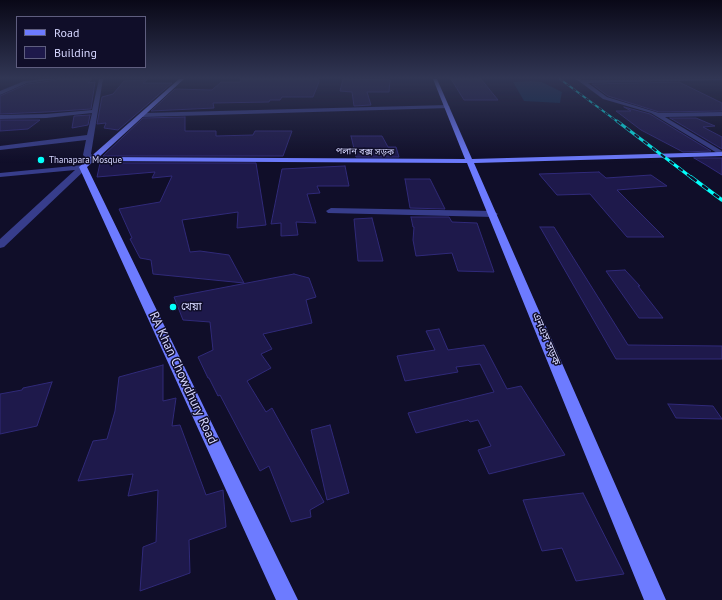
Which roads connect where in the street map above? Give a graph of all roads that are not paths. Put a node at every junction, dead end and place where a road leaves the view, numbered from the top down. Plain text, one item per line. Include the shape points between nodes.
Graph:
1 (97, 107) edge
2 (152, 107) edge
3 (447, 107) joint
4 (636, 107) edge
5 (96, 111) junction
6 (722, 114) edge
7 (143, 115) junction
8 (659, 115) junction
9 (0, 117) edge
10 (91, 137) junction
11 (0, 148) edge
12 (722, 154) edge
13 (470, 161) junction
14 (88, 163) junction
15 (0, 175) edge
16 (331, 212) dead end
17 (493, 214) junction
18 (0, 245) edge
19 (287, 600) edge
20 (655, 600) edge

1 - 5 street
2 - 7 street
3 - 7 street
3 - 13 street, এনএস সড়ক
4 - 8 street
5 - 9 street
5 - 10 street
6 - 8 street
7 - 14 street
8 - 12 street
10 - 11 street
10 - 14 street
12 - 13 street, পলান বক্স সড়ক
13 - 14 street, পলান বক্স সড়ক
13 - 17 street, এনএস সড়ক
14 - 15 street
14 - 18 street
14 - 19 street, RA Khan Chowdhury Road
16 - 17 street
17 - 20 street, এনএস সড়ক

